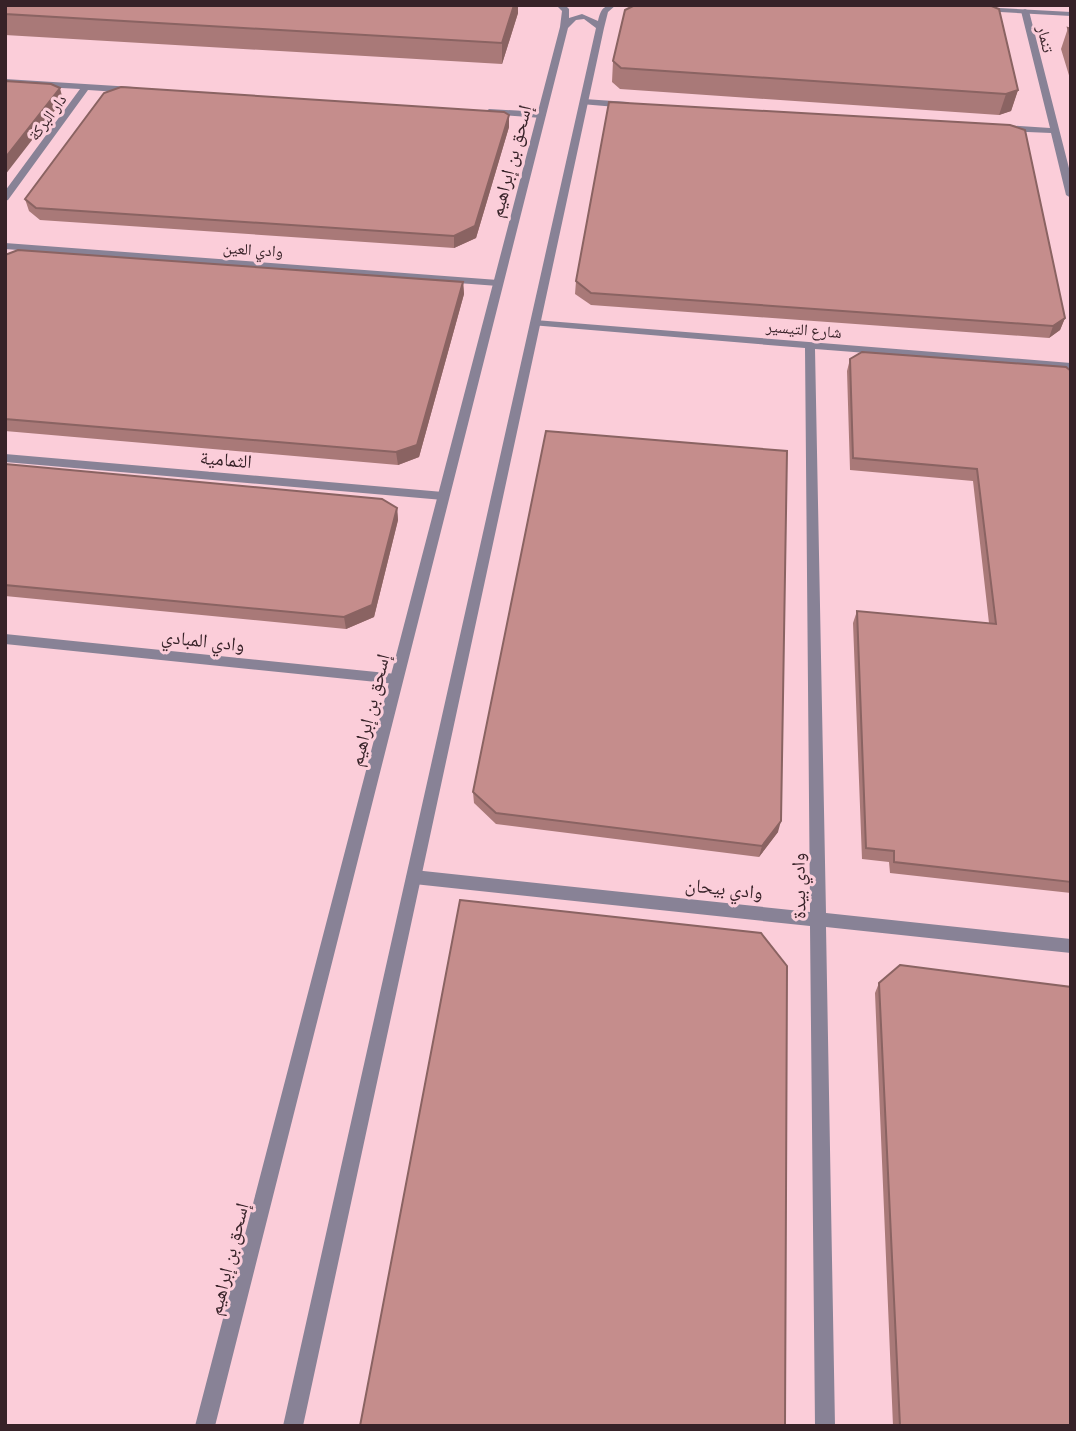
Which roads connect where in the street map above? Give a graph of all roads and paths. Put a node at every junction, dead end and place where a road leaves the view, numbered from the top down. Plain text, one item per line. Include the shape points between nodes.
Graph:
1 (560, 5) edge
2 (612, 5) edge
3 (972, 8) edge
4 (1025, 11) junction
5 (1071, 14) edge
6 (564, 27) junction
7 (600, 28) junction
8 (5, 82) edge
9 (86, 87) junction
10 (142, 90) edge
11 (584, 103) junction
12 (639, 106) edge
13 (473, 111) edge
14 (542, 115) junction
15 (999, 128) edge
16 (1055, 131) junction
17 (1071, 195) edge
18 (5, 198) edge
19 (5, 246) edge
20 (498, 283) junction
21 (535, 323) junction
22 (810, 345) junction
23 (1071, 366) edge
24 (5, 458) edge
25 (443, 496) junction
26 (5, 639) edge
27 (396, 679) junction
28 (414, 877) junction
29 (818, 919) junction
30 (1071, 946) edge
31 (205, 1426) edge
32 (293, 1426) edge
33 (825, 1426) edge

1 - 6 street, إسحق بن إبراهيم via 566,11
2 - 7 street via 604,11
3 - 4 street
4 - 5 street
4 - 16 street, تنمار
6 - 7 street via 582,15
6 - 14 street, إسحق بن إبراهيم
7 - 11 street
8 - 9 street
9 - 10 street
9 - 18 street, دار البركة
11 - 12 street
11 - 21 street
13 - 14 street
14 - 20 street, إسحق بن إبراهيم
15 - 16 street
16 - 17 street, تنمار
19 - 20 street, وادي العين
20 - 25 street, إسحق بن إبراهيم
21 - 22 street, شارع التيسير
21 - 28 street
22 - 23 street, شارع التيسير
22 - 29 street, وادي بيدة
24 - 25 street, الثمامية
25 - 27 street, إسحق بن إبراهيم
26 - 27 street, وادي المبادي
27 - 31 street, إسحق بن إبراهيم
28 - 29 street, وادي بيحان
28 - 32 street
29 - 30 street, وادي بيحان
29 - 33 street, وادي بيدة

